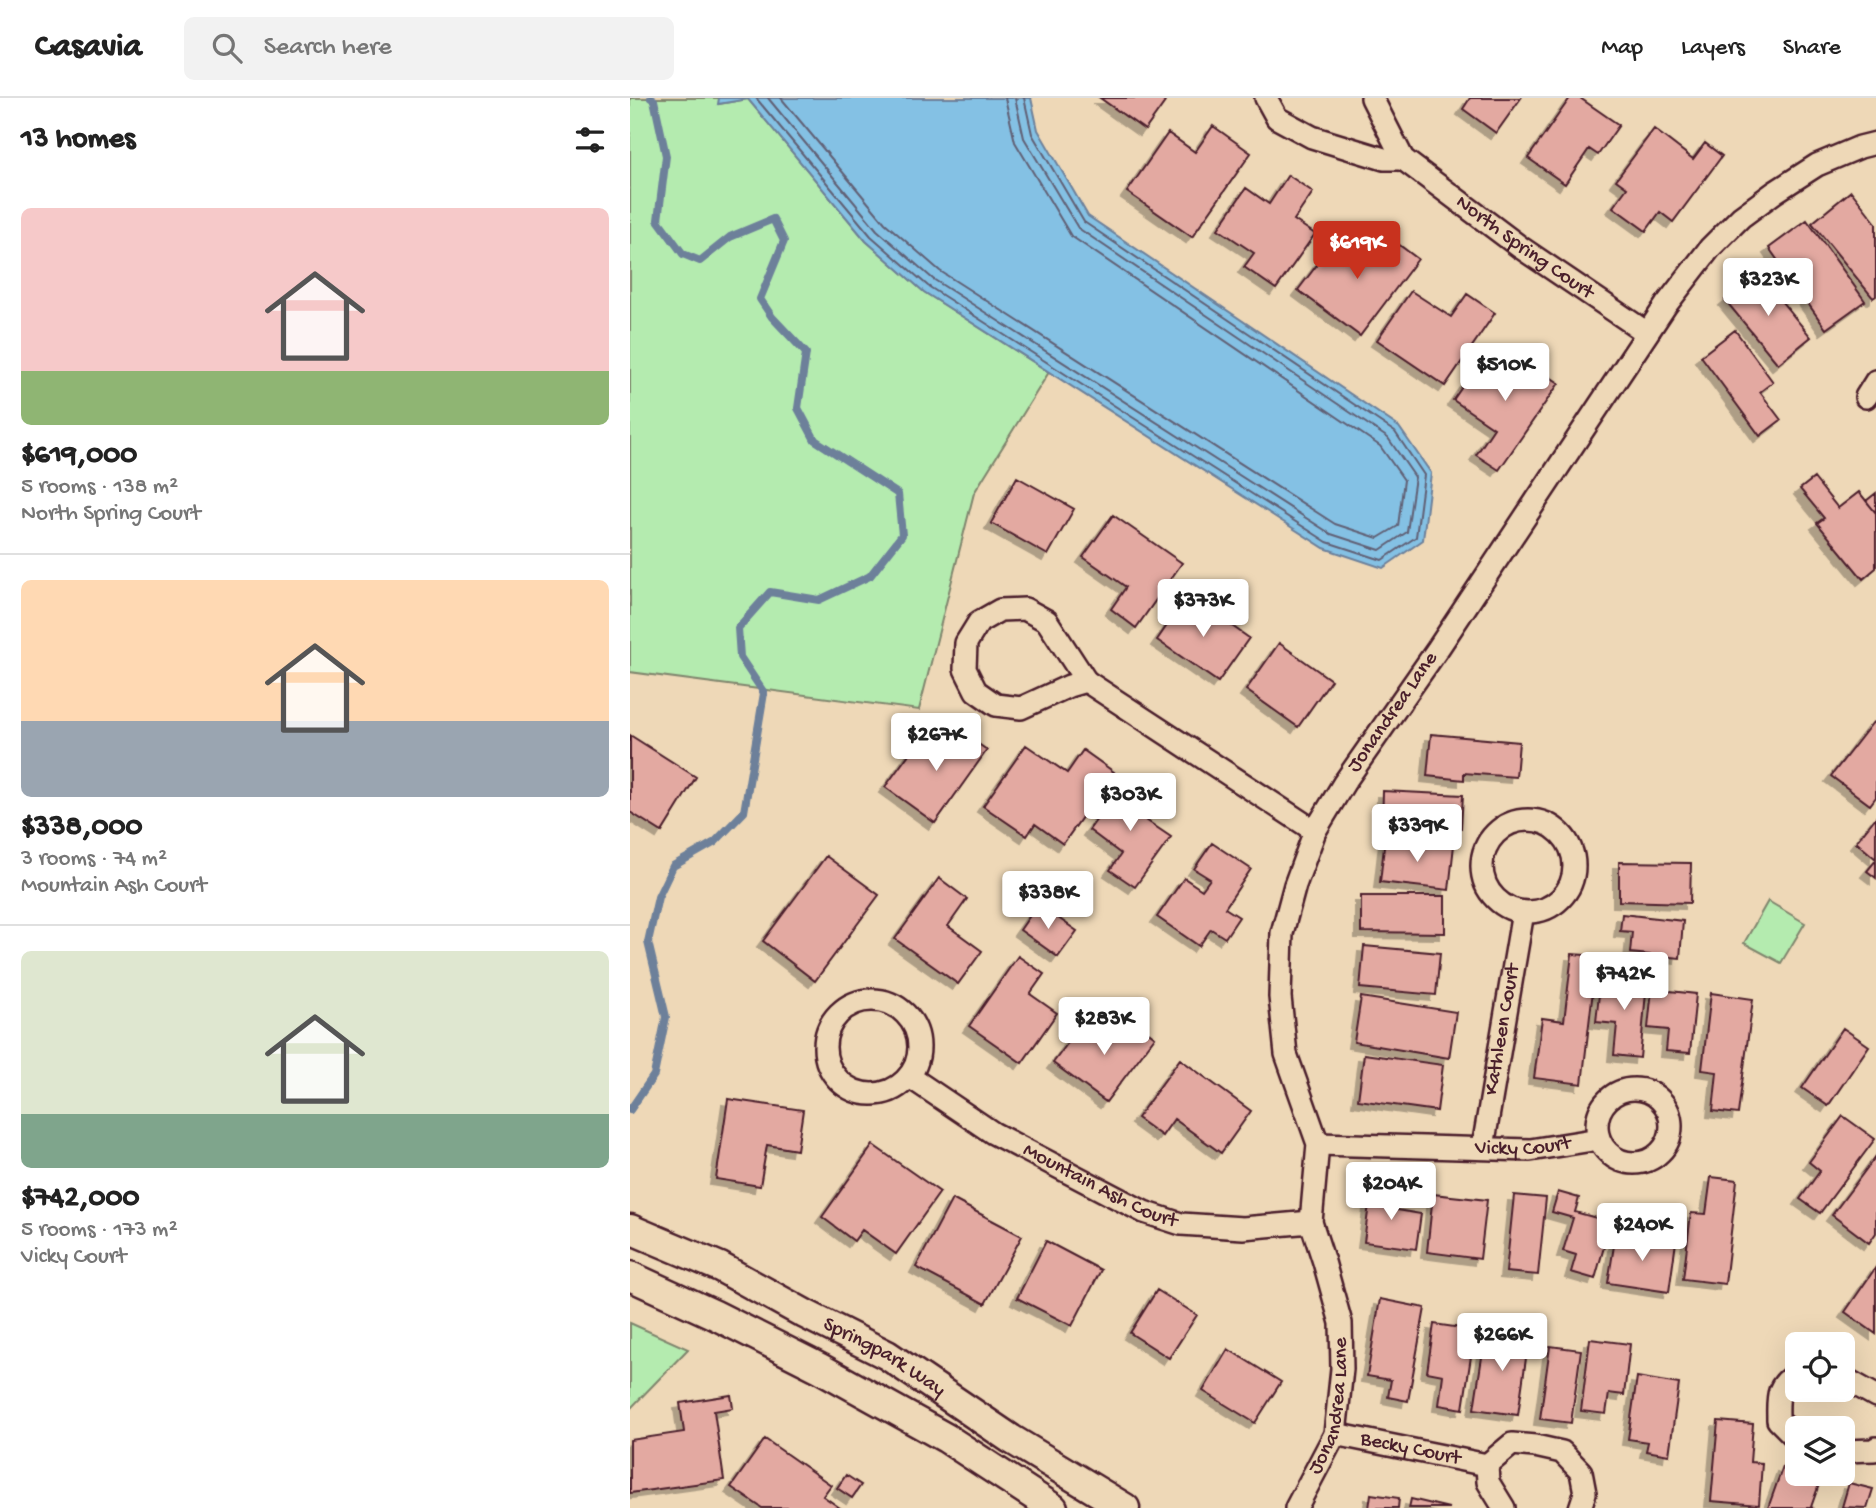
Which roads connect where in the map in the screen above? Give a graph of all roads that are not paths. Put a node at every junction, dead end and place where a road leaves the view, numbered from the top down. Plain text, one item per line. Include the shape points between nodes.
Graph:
1 (1266, 98) edge
2 (1372, 98) edge
3 (1876, 143) edge
4 (1403, 159) junction
5 (1647, 333) junction
6 (1086, 681) junction
7 (1315, 831) junction
8 (1523, 912) junction
9 (910, 1077) junction
10 (1599, 1139) dead end
11 (1318, 1144) junction
12 (1483, 1147) junction
13 (1311, 1222) junction
14 (630, 1229) edge
15 (630, 1276) edge
16 (1785, 1384) edge
17 (1855, 1384) edge
18 (1876, 1396) edge
19 (1785, 1427) edge
20 (1335, 1434) junction
21 (1876, 1448) edge
22 (1855, 1451) edge
23 (1488, 1465) junction
24 (1053, 1508) edge
25 (1125, 1508) edge
26 (1296, 1508) edge
27 (1504, 1508) edge
28 (1580, 1508) edge

1 - 4 street, North Spring Court via 1277,118 1312,136 1384,159
2 - 4 street, North Spring Court
3 - 5 street, Jonandrea Lane via 1817,165 1741,217 1710,248
4 - 5 street, North Spring Court via 1520,247
5 - 7 street, Jonandrea Lane
6 - 6 street via 1047,621 1025,609 1000,610 979,622 965,643 965,669 976,691 996,705 1021,708
6 - 7 street
7 - 11 street, Jonandrea Lane via 1282,933 1280,997 1286,1054
8 - 8 street via 1542,910 1559,900 1571,885 1575,866 1571,847 1560,831 1543,822 1505,825 1491,838 1483,855 1483,875 1490,892 1505,906
8 - 12 street, Kathleen Court
9 - 9 street via 919,1058 919,1037 910,1017 893,1004 873,999 852,1004 835,1017 825,1037 826,1058 835,1077 852,1090 873,1095 894,1090
9 - 13 street, Mountain Ash Court via 993,1133 1144,1212 1181,1224 1243,1228
10 - 12 street, Vicky Court via 1530,1150
11 - 12 street, Vicky Court
11 - 13 street, Jonandrea Lane
13 - 20 street, Jonandrea Lane via 1341,1323
14 - 25 street, Springpark Way via 720,1267 887,1354 1011,1439
15 - 24 street, Springpark Way via 820,1368 946,1438
16 - 19 street via 1777,1395 1778,1420
17 - 18 street
20 - 23 street, Becky Court
20 - 26 street, Jonandrea Lane
21 - 22 street
23 - 27 street, Becky Court via 1489,1482
23 - 28 street, Becky Court via 1511,1444 1562,1452 1581,1472 1585,1493

